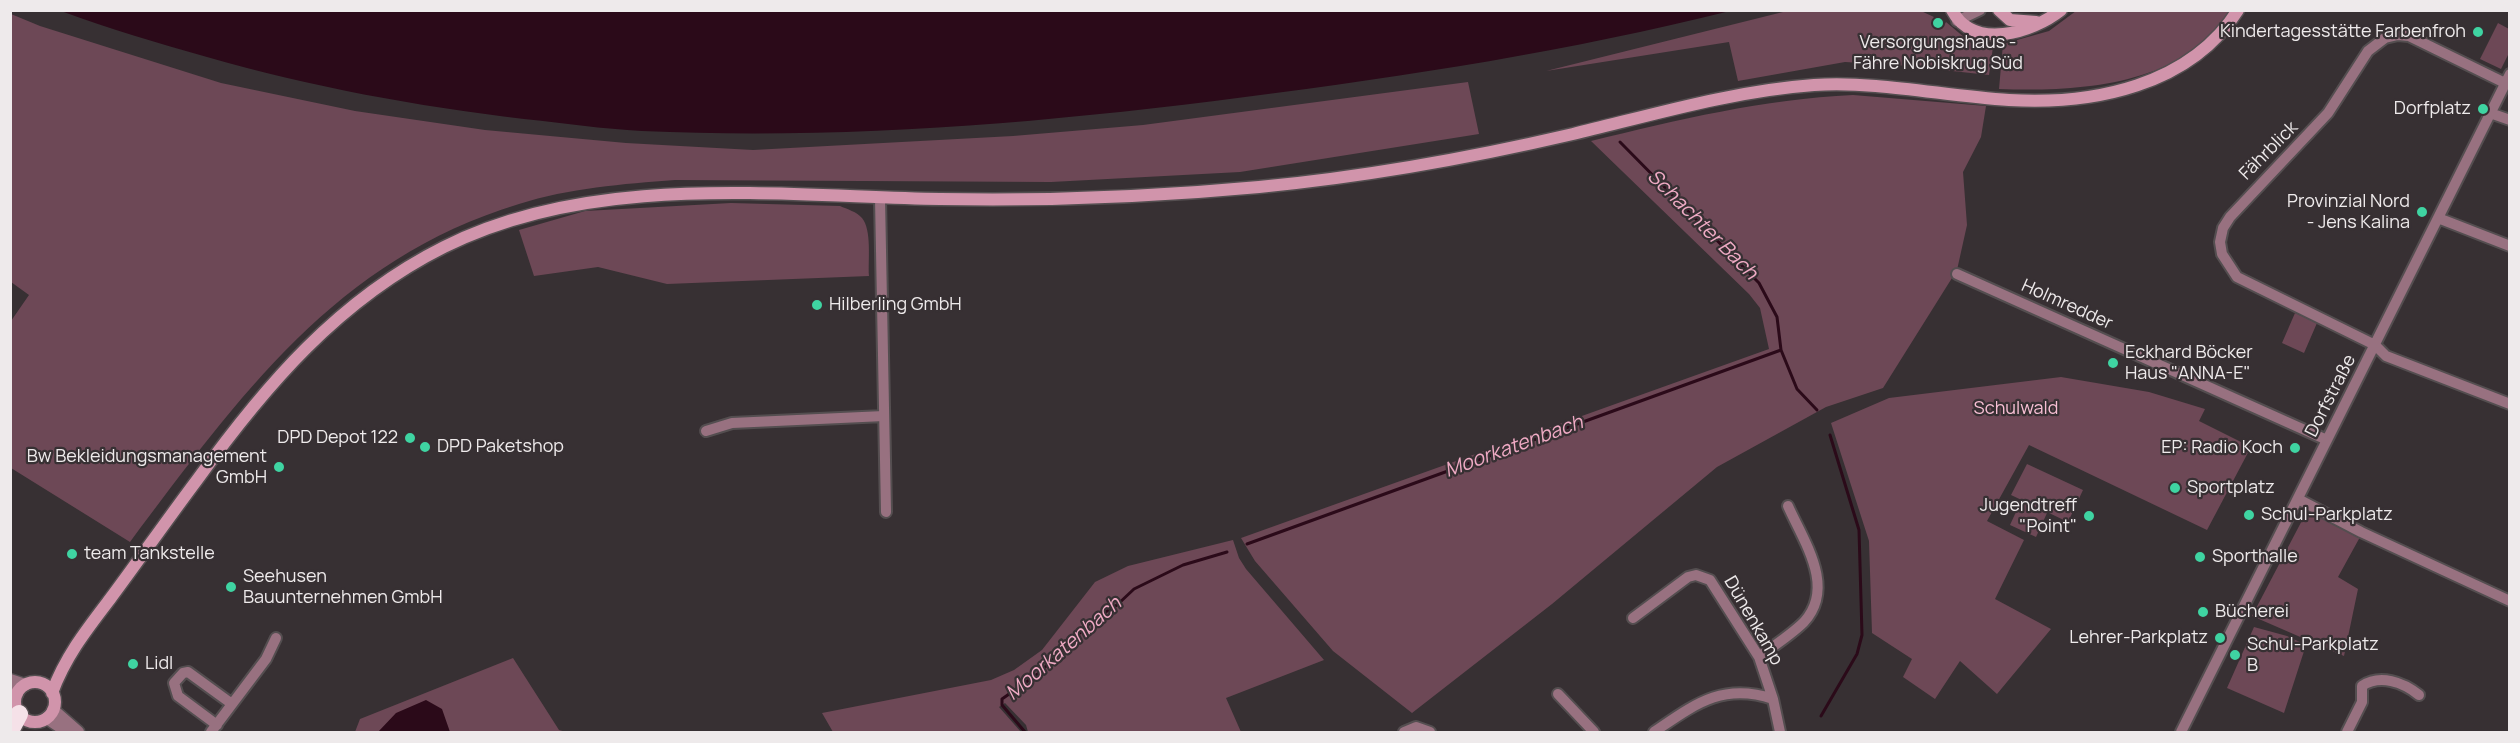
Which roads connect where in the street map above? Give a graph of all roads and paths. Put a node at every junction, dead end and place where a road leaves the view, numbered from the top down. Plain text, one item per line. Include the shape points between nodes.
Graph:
1 (1980, 10) edge
2 (1999, 10) edge
3 (2061, 10) edge
4 (2238, 10) edge
5 (1954, 16) edge
6 (2040, 22) junction
7 (2507, 78) edge
8 (2490, 113) junction
9 (2510, 120) edge
10 (880, 198) junction
11 (2438, 218) junction
12 (2510, 246) edge
13 (1957, 274) dead end
14 (2375, 345) junction
15 (2510, 404) edge
16 (885, 416) junction
17 (706, 431) dead end
18 (2327, 440) junction
19 (2298, 499) junction
20 (1788, 506) dead end
21 (886, 512) dead end
22 (2510, 601) edge
23 (1633, 618) dead end
24 (276, 638) dead end
25 (67, 657) junction
26 (1759, 657) junction
27 (10, 680) edge
28 (22, 687) edge
29 (52, 693) junction
30 (1558, 694) dead end
31 (2419, 695) dead end
32 (1773, 699) junction
33 (232, 704) junction
34 (50, 714) junction
35 (21, 722) edge
36 (214, 729) edge
37 (10, 731) edge
38 (69, 732) edge
39 (78, 732) edge
40 (1404, 732) edge
41 (1430, 732) edge
42 (1594, 732) edge
43 (1654, 732) edge
44 (1780, 732) edge
45 (2181, 732) edge
46 (2347, 732) edge

1 - 5 street
2 - 6 main road via 2010,20
3 - 6 main road
4 - 10 main road via 2222,34 2194,58 2126,90 2092,97 2008,100 1886,85 1806,86 1686,106 1482,153 1273,186 1132,197
5 - 6 main road via 1977,33 1996,35
7 - 8 street, Dorfstraße
7 - 14 street, Fährblick via 2409,36 2385,38 2368,51 2315,128 2244,199 2223,228 2222,254 2237,277
8 - 9 street
8 - 11 street, Dorfstraße
10 - 16 street
10 - 25 main road via 716,194 618,198 525,216 441,248 340,315 276,379 231,433
11 - 12 street
11 - 14 street, Dorfstraße
13 - 18 street, Holmredder
14 - 15 street, Fährblick via 2386,356
14 - 18 street, Dorfstraße
16 - 17 street via 732,423
16 - 21 street
18 - 19 street, Dorfstraße
19 - 22 street
19 - 45 street, Dorfstraße
20 - 26 street via 1817,575 1819,594 1817,604 1802,624
23 - 26 street, Dünenkamp via 1688,577 1704,577 1715,586
24 - 33 street via 266,659
25 - 28 main road
25 - 29 main road
26 - 32 street, Dünenkamp
27 - 28 street
28 - 29 main road
28 - 35 main road via 15,704
29 - 34 main road
30 - 42 street
31 - 46 street via 2398,683 2372,680 2362,686 2362,702
32 - 43 street via 1746,692 1714,696 1683,711
32 - 44 street, Dünenkamp
33 - 36 street
33 - 36 street via 188,672 174,683 178,696
34 - 35 main road via 39,722
34 - 38 street
34 - 39 street
35 - 37 highway
40 - 41 street via 1416,728

